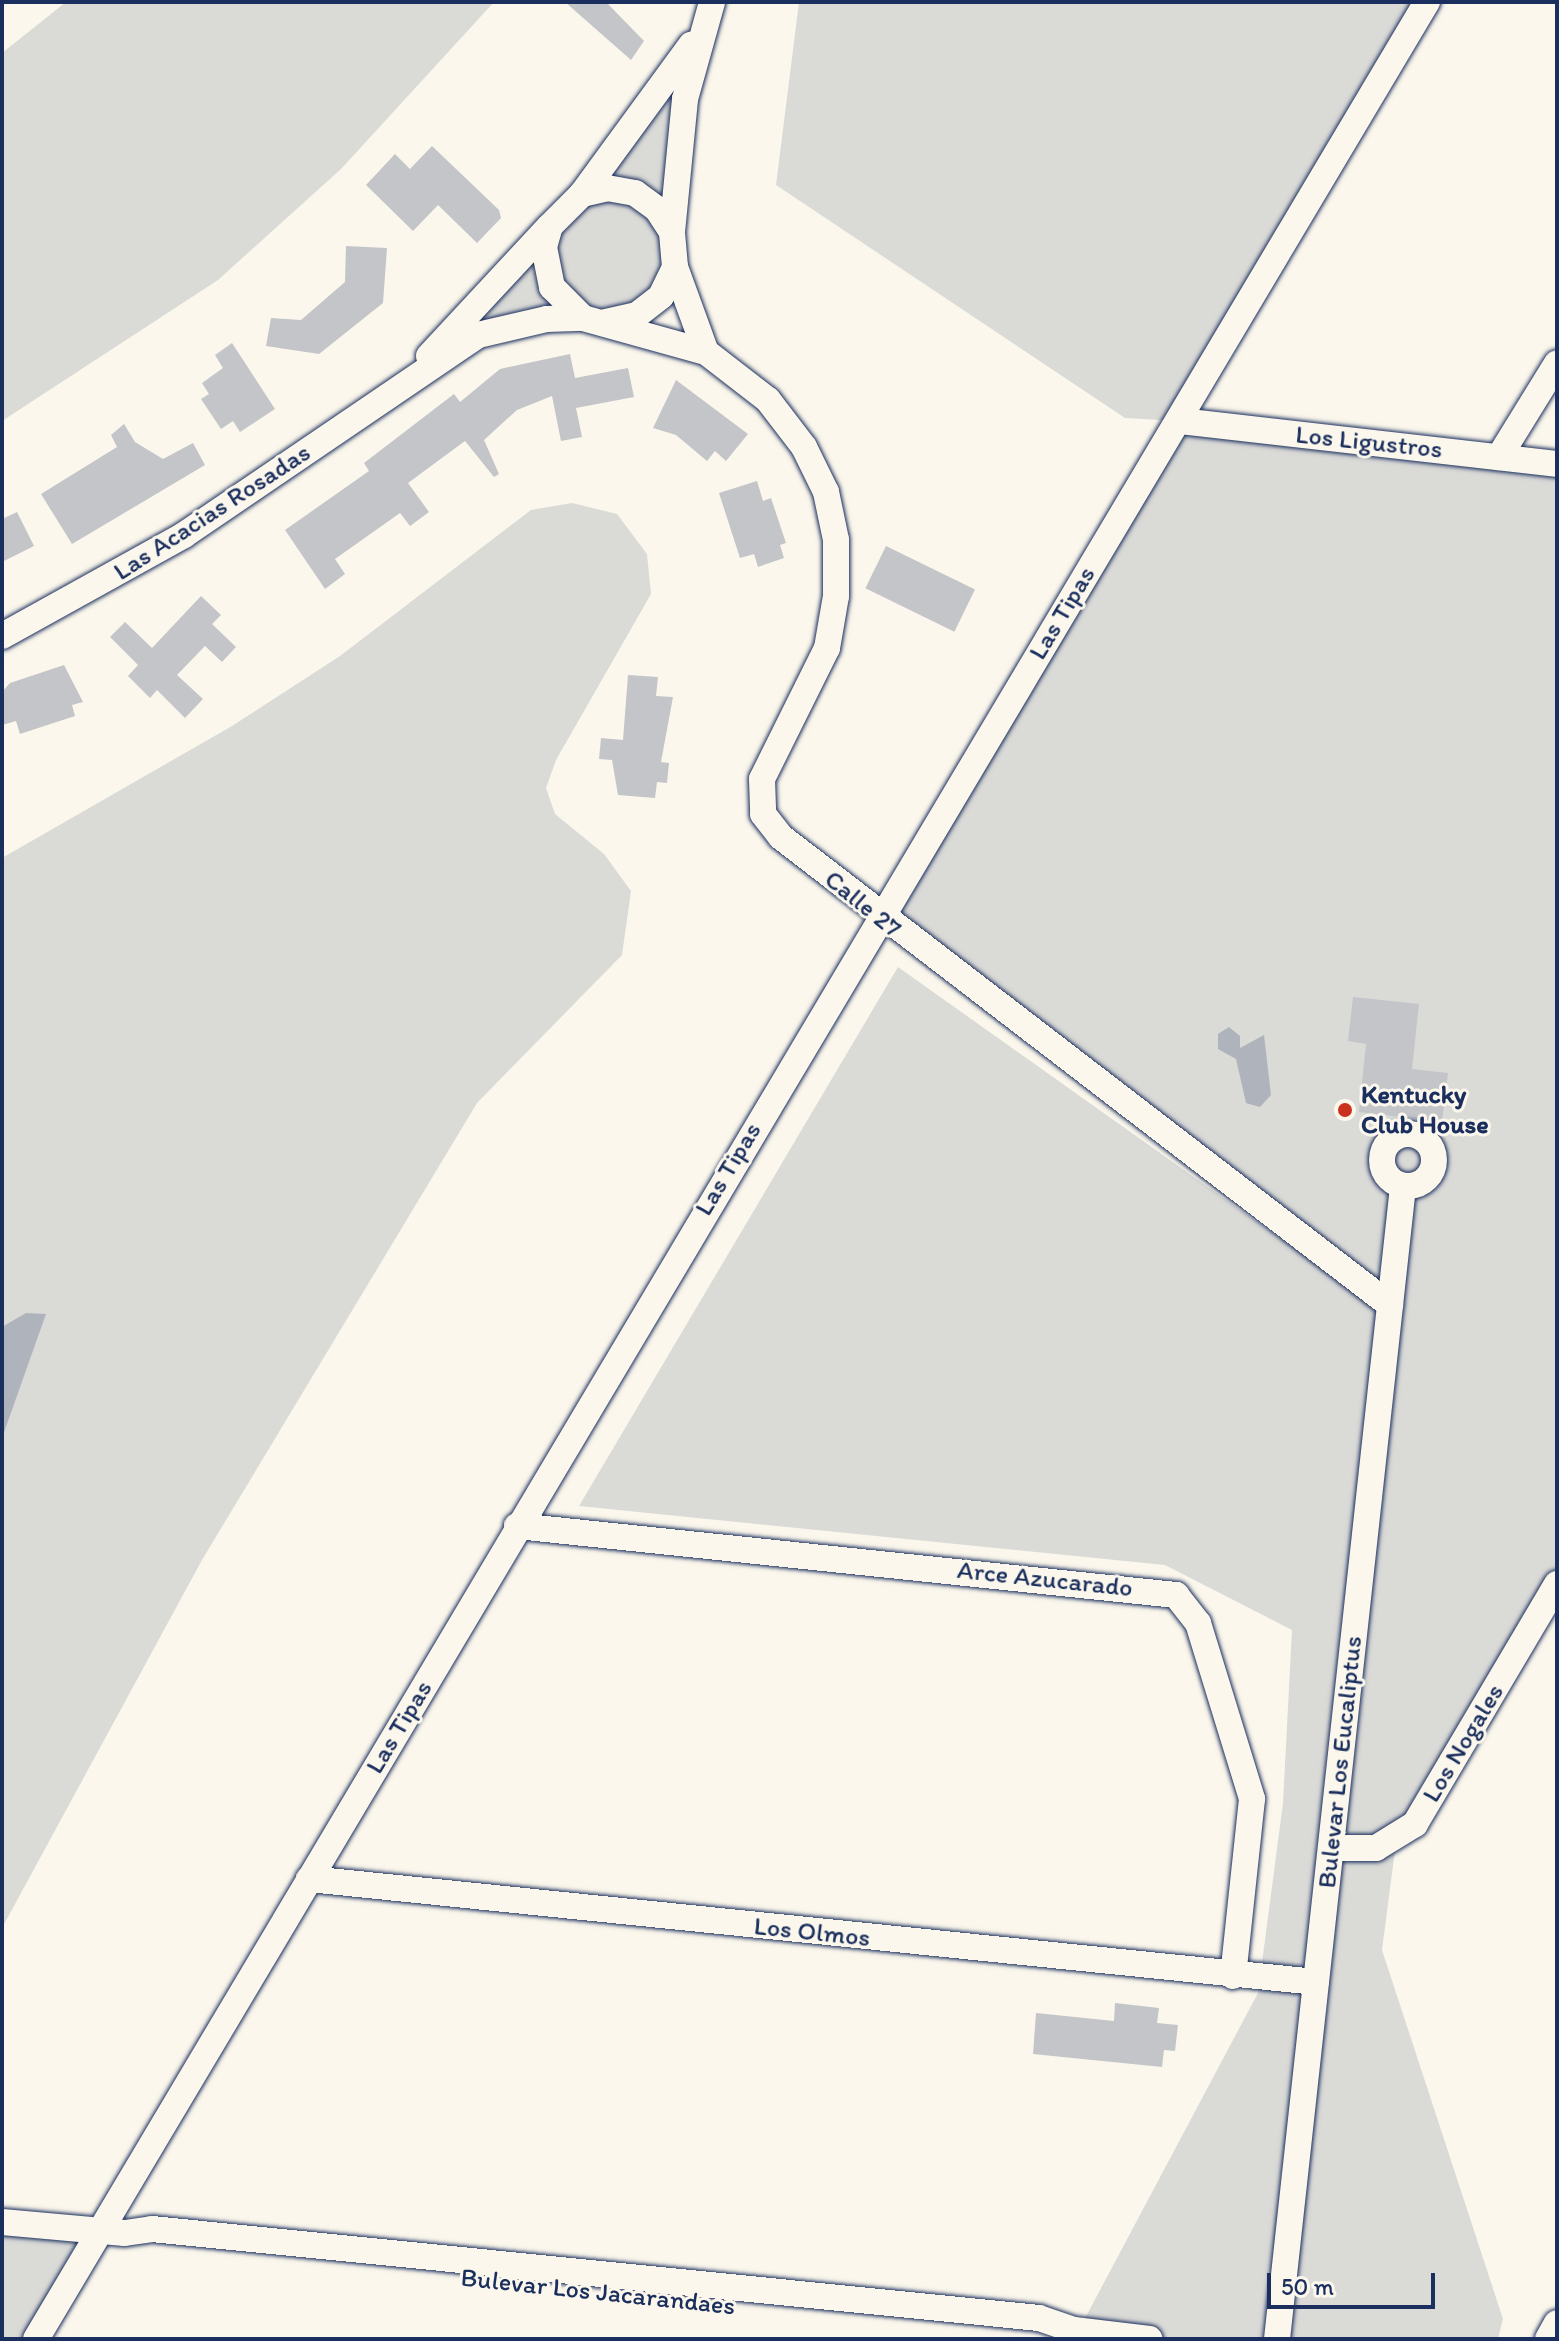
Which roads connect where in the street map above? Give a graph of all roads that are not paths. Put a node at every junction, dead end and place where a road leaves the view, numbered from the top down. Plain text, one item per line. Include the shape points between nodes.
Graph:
1 (712, 2) edge
2 (1427, 2) edge
3 (698, 36) junction
4 (582, 194) junction
5 (550, 226) junction
6 (672, 232) junction
7 (675, 267) junction
8 (594, 320) junction
9 (706, 352) junction
10 (1557, 363) edge
11 (413, 374) junction
12 (1180, 421) junction
13 (1499, 457) junction
14 (1557, 464) edge
15 (2, 636) edge
16 (877, 916) junction
17 (1403, 1186) dead end
18 (1390, 1305) junction
19 (517, 1526) junction
20 (1557, 1584) edge
21 (1331, 1848) junction
22 (309, 1879) junction
23 (1233, 1976) junction
24 (1316, 1982) junction
25 (2, 2222) edge
26 (113, 2231) junction
27 (1557, 2323) edge
28 (36, 2339) edge
29 (1149, 2339) edge
30 (1277, 2339) edge
31 (1548, 2339) edge

1 - 3 street
2 - 12 street, Las Tipas
3 - 4 street
3 - 6 street
4 - 5 street
4 - 6 street via 608,188 635,193 657,209
5 - 8 street via 544,247 552,287
5 - 11 street, Las Acacias Rosadas
6 - 7 street
7 - 8 street via 649,306
7 - 9 street
8 - 9 street, Calle 27
8 - 11 street, Las Acacias Rosadas via 547,319 478,335
9 - 16 street, Calle 27 via 768,400 804,447 826,492 836,540 836,596 827,648 762,779 763,814 781,837
10 - 13 street
11 - 15 street, Las Acacias Rosadas via 184,535
12 - 13 street, Los Ligustros
12 - 16 street, Las Tipas
13 - 14 street, Los Ligustros
16 - 18 street, Calle 27
16 - 19 street, Las Tipas
17 - 18 street, Bulevar Los Eucaliptus
18 - 21 street, Bulevar Los Eucaliptus
19 - 22 street, Las Tipas
19 - 23 street, Arce Azucarado via 1176,1595 1198,1623 1252,1799
20 - 21 street, Los Nogales via 1415,1824 1376,1848
21 - 24 street, Bulevar Los Eucaliptus
22 - 23 street, Los Olmos
22 - 26 street, Las Tipas
23 - 24 street, Los Olmos
24 - 30 street, Bulevar Los Eucaliptus
25 - 26 street, Bulevar Los Jacarandaes
26 - 28 street, Las Tipas
26 - 29 street, Bulevar Los Jacarandaes via 148,2244 593,2293 1040,2335 1074,2330
27 - 31 street

